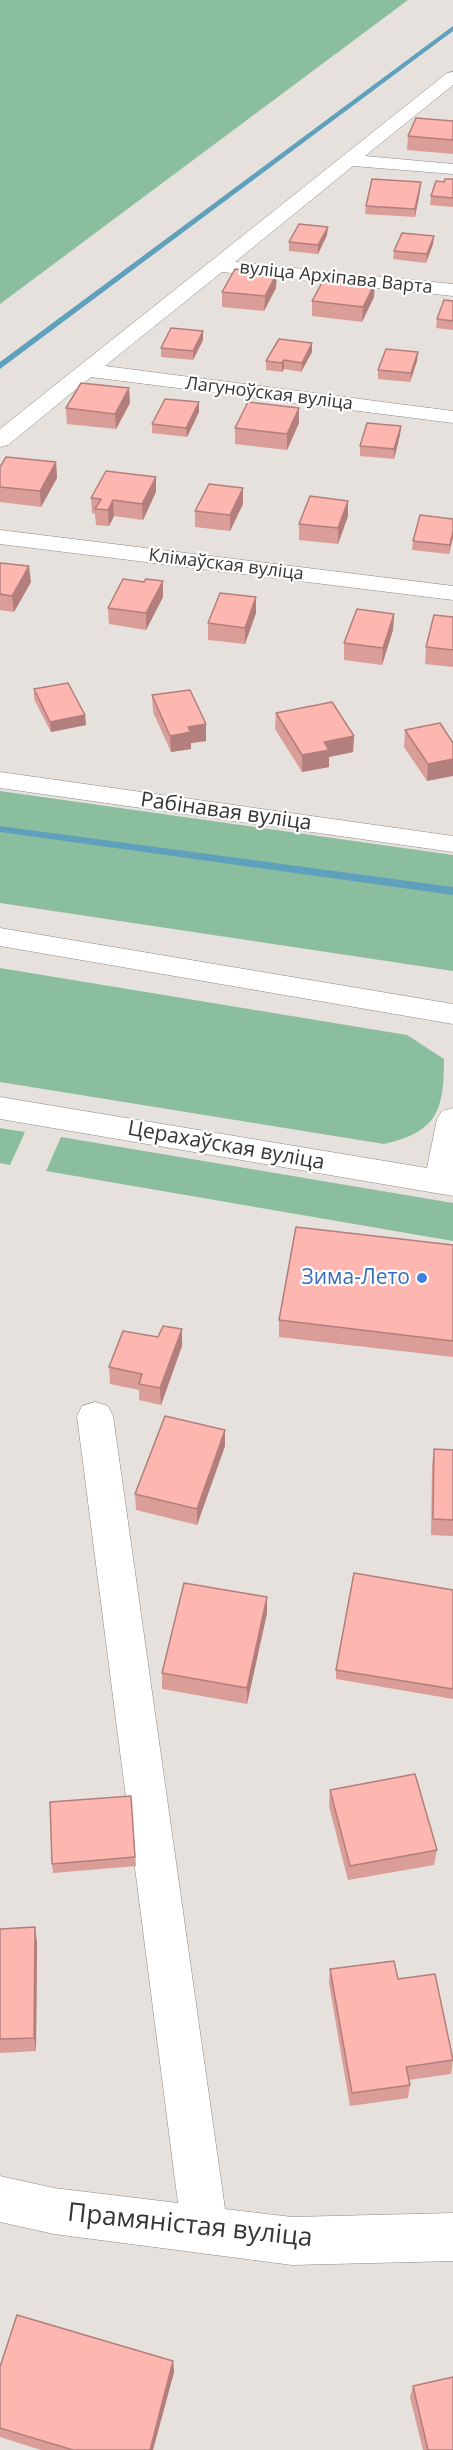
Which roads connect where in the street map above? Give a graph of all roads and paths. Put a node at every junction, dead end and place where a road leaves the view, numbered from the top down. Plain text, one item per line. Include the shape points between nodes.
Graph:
1 (453, 77) edge
2 (350, 160) junction
3 (453, 169) edge
4 (220, 266) junction
5 (453, 290) edge
6 (85, 370) junction
7 (453, 417) edge
8 (0, 440) edge
9 (0, 537) edge
10 (453, 593) edge
11 (0, 780) edge
12 (453, 844) edge
13 (0, 937) edge
14 (453, 1014) edge
15 (0, 1108) edge
16 (453, 1119) edge
17 (446, 1183) edge
18 (95, 1416) dead end
19 (0, 2199) edge
20 (205, 2231) junction
21 (453, 2236) edge

1 - 2 street
2 - 3 street
2 - 4 street
4 - 5 street, вуліца Архіпава Варта
4 - 6 street
6 - 7 street, Лагуноўская вуліца
6 - 8 street
9 - 10 street, Клімаўская вуліца
11 - 12 street, Рабінавая вуліца
13 - 14 street
15 - 17 street, Церахаўская вуліца
16 - 17 street
18 - 20 street
19 - 20 street, Прамяністая вуліца via 54,2211
20 - 21 street, Прамяністая вуліца via 292,2241

